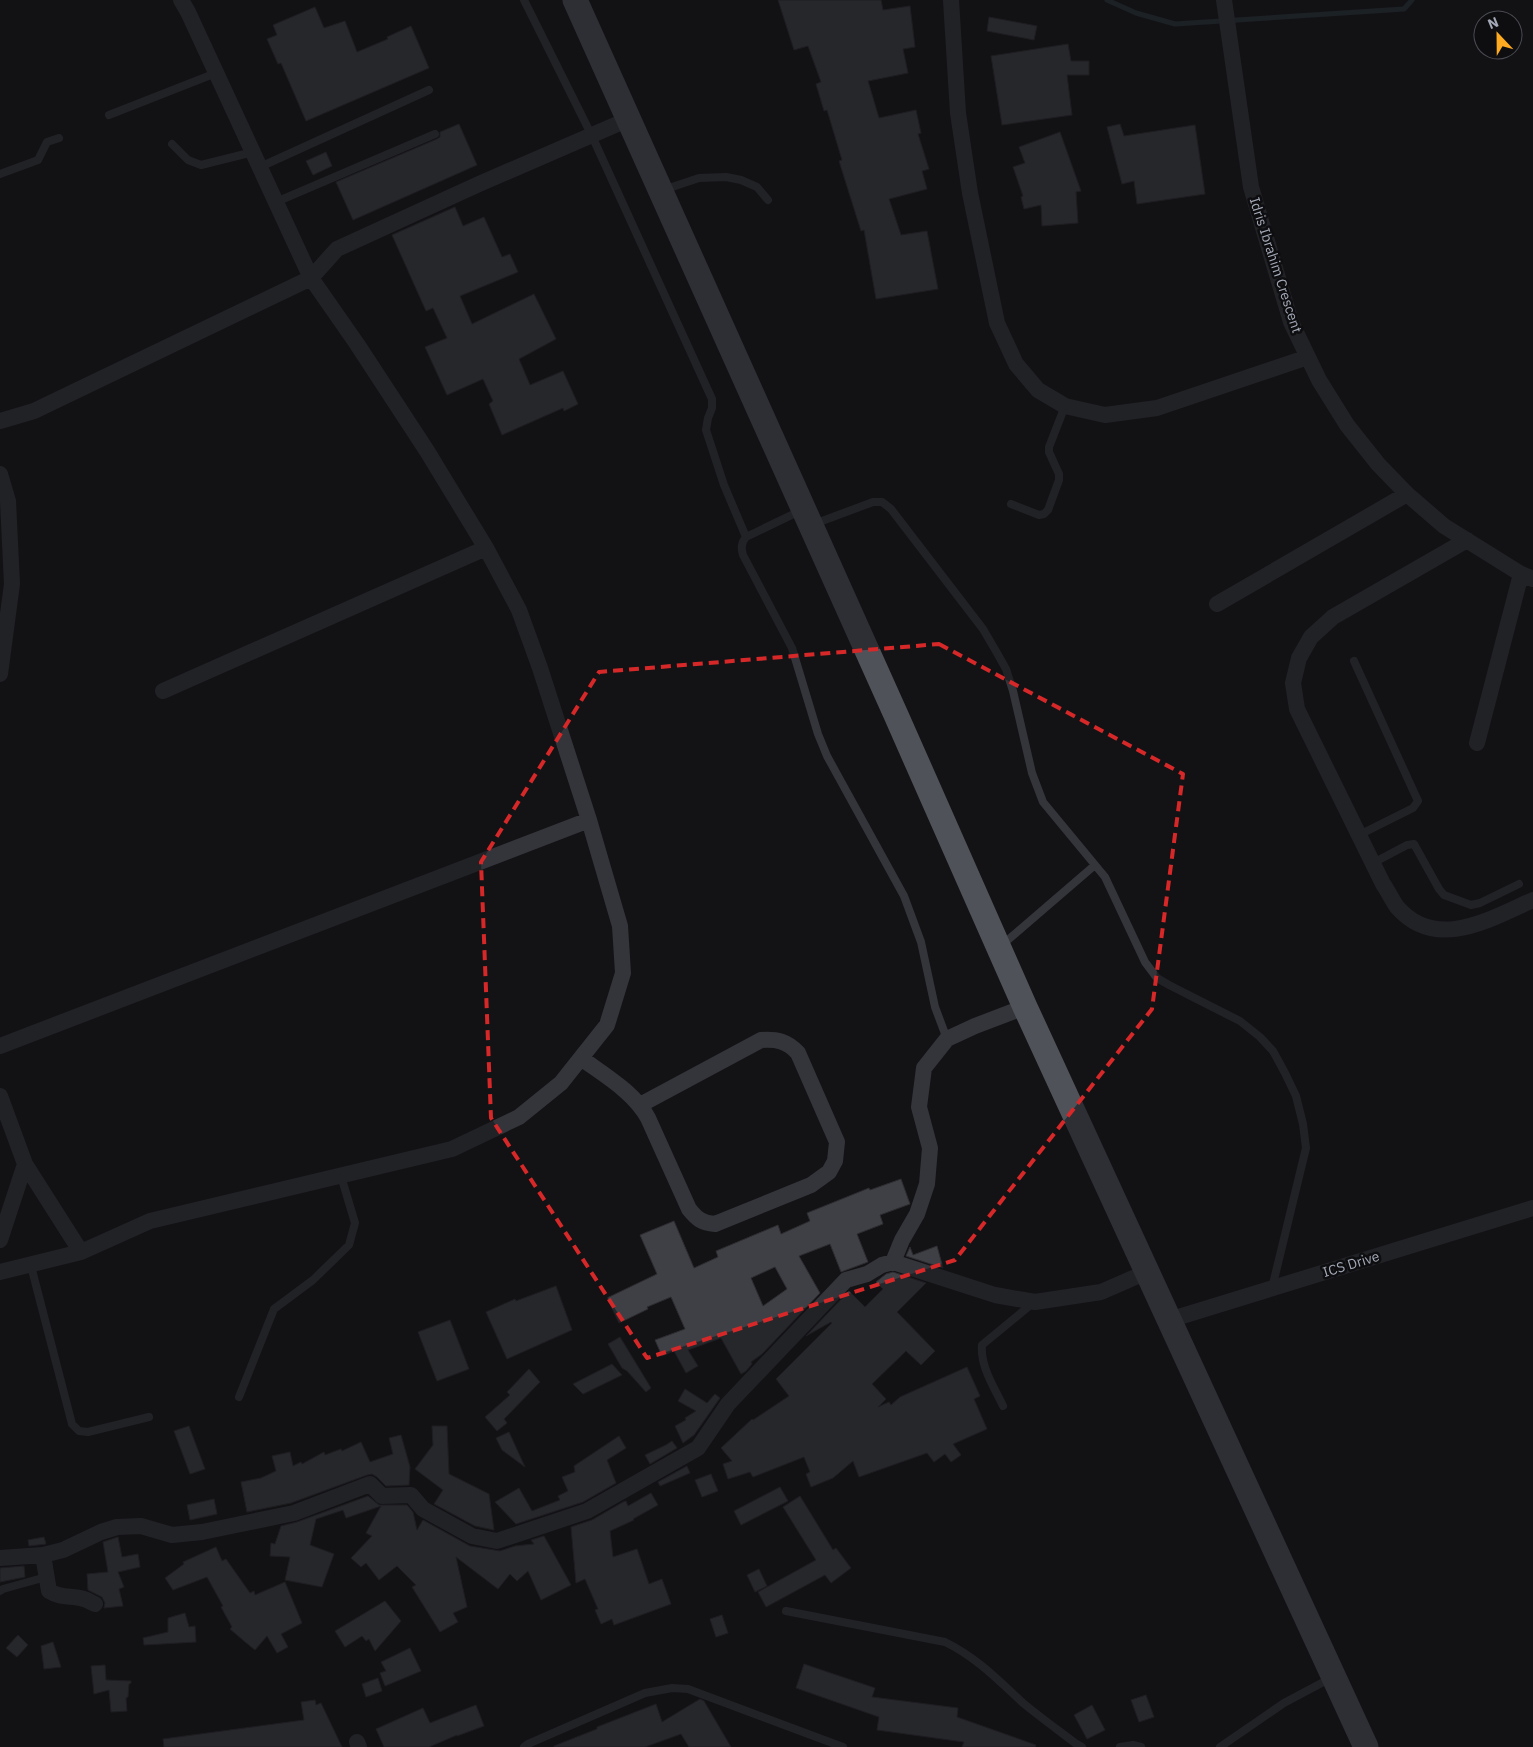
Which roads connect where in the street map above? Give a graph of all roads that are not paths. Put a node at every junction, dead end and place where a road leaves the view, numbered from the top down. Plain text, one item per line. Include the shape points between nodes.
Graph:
1 (181, 0) edge
2 (524, 0) edge
3 (575, 0) edge
4 (951, 0) edge
5 (1224, 0) edge
6 (216, 73) junction
7 (428, 90) dead end
8 (109, 116) dead end
9 (629, 119) junction
10 (435, 134) dead end
11 (592, 136) junction
12 (59, 138) dead end
13 (172, 144) dead end
14 (253, 152) junction
15 (260, 167) junction
16 (0, 174) edge
17 (661, 191) junction
18 (768, 200) dead end
19 (276, 202) junction
20 (311, 278) junction
21 (1308, 357) junction
22 (1065, 406) junction
23 (0, 421) edge
24 (0, 474) edge
25 (1407, 494) junction
26 (4, 502) edge
27 (1011, 504) dead end
28 (807, 517) junction
29 (746, 537) junction
30 (1467, 540) junction
31 (486, 548) junction
32 (5, 557) edge
33 (1527, 576) edge
34 (1216, 604) dead end
35 (1354, 661) dead end
36 (0, 674) edge
37 (163, 691) dead end
38 (1477, 744) dead end
39 (589, 820) junction
40 (1359, 834) junction
41 (1373, 863) junction
42 (1095, 865) junction
43 (1519, 884) dead end
44 (1533, 900) edge
45 (998, 948) junction
46 (1025, 1008) junction
47 (947, 1039) junction
48 (0, 1046) edge
49 (581, 1058) junction
50 (0, 1096) edge
51 (640, 1105) junction
52 (25, 1164) junction
53 (342, 1176) junction
54 (1533, 1208) edge
55 (0, 1240) edge
56 (81, 1252) junction
57 (893, 1262) junction
58 (31, 1266) junction
59 (0, 1272) edge
60 (1147, 1272) junction
61 (1272, 1288) junction
62 (1035, 1302) junction
63 (1170, 1320) junction
64 (239, 1397) dead end
65 (1003, 1406) dead end
66 (149, 1417) dead end
67 (43, 1555) junction
68 (0, 1558) edge
69 (46, 1577) junction
70 (0, 1591) edge
71 (95, 1604) dead end
72 (786, 1611) dead end
73 (1334, 1676) junction
74 (524, 1747) edge
75 (843, 1747) edge
76 (1082, 1747) edge
77 (1120, 1747) edge
78 (1140, 1747) edge
79 (1220, 1747) edge
80 (1366, 1747) edge

1 - 6 street
2 - 11 lane
3 - 9 main road
4 - 22 street via 958,113 970,193 997,323 1016,364 1038,390
5 - 21 street, Idris Ibrahim Crescent via 1251,187 1291,322
6 - 8 lane
6 - 14 street
7 - 15 lane
9 - 11 street
9 - 17 main road
10 - 19 lane
11 - 20 street via 336,250
11 - 29 lane via 712,399 706,430
12 - 16 lane via 47,142 38,160
13 - 14 lane via 188,160 201,165
14 - 15 street
15 - 19 street
17 - 18 lane via 699,178 726,177 756,187
17 - 28 main road
19 - 20 street
20 - 23 street via 34,411
20 - 31 street via 427,451
21 - 22 street via 1157,408 1104,415
21 - 25 street, Idris Ibrahim Crescent via 1347,425
22 - 27 lane via 1049,447 1059,480 1048,510 1039,515
24 - 26 street
25 - 30 street, Idris Ibrahim Crescent via 1444,526
25 - 34 street
26 - 32 street
28 - 29 lane
28 - 42 lane via 872,502 882,502 891,510 983,628 1014,691 1032,773 1043,802
28 - 45 main road
29 - 47 lane via 742,542 743,555 792,648 824,748 904,896 916,926 935,1007
30 - 33 street, Idris Ibrahim Crescent
30 - 40 street via 1333,617 1311,637 1299,658 1293,683 1297,709
31 - 37 street
31 - 39 street via 519,610
32 - 36 street via 12,584
33 - 38 street
35 - 40 lane via 1418,801 1413,808
39 - 48 street
39 - 49 street via 620,926 623,973 607,1025
40 - 41 street
41 - 43 lane via 1414,844 1444,895 1471,905
41 - 44 street via 1397,906 1412,920 1432,928 1454,930 1475,925
42 - 45 lane
42 - 61 lane via 1114,893 1145,962 1157,978 1240,1021 1260,1037 1273,1051 1296,1096 1306,1148
45 - 46 main road
46 - 47 street
46 - 60 main road
47 - 57 street via 924,1068 919,1106 930,1148 927,1184 917,1214
49 - 51 street
49 - 53 street via 561,1083 519,1116 452,1149
50 - 52 street
51 - 51 street via 761,1040 782,1041 798,1053 834,1133 837,1142 835,1161 829,1172 810,1185 715,1224 706,1223 689,1209
52 - 55 street
52 - 56 street
53 - 56 street via 150,1221
53 - 64 lane via 355,1223 349,1245 313,1280 274,1309
54 - 61 street, ICS Drive
56 - 58 street
57 - 62 street via 995,1295
57 - 67 street via 846,1280 728,1404 698,1448 587,1511 546,1526 497,1541 472,1536 423,1509 411,1495 382,1496 370,1484 294,1513 172,1535 141,1526 117,1527
58 - 59 street
58 - 66 lane via 72,1424 78,1431 88,1432
60 - 62 street via 1101,1292
60 - 63 main road
61 - 63 street, ICS Drive
62 - 65 lane via 982,1345 984,1366
63 - 73 main road
67 - 68 street
67 - 69 street
69 - 70 lane
69 - 71 street via 49,1591 56,1595 82,1598
72 - 76 lane via 945,1642 981,1664 1025,1704
73 - 79 lane via 1284,1703
73 - 80 main road
74 - 75 lane via 645,1693 672,1688 688,1689
77 - 78 lane

